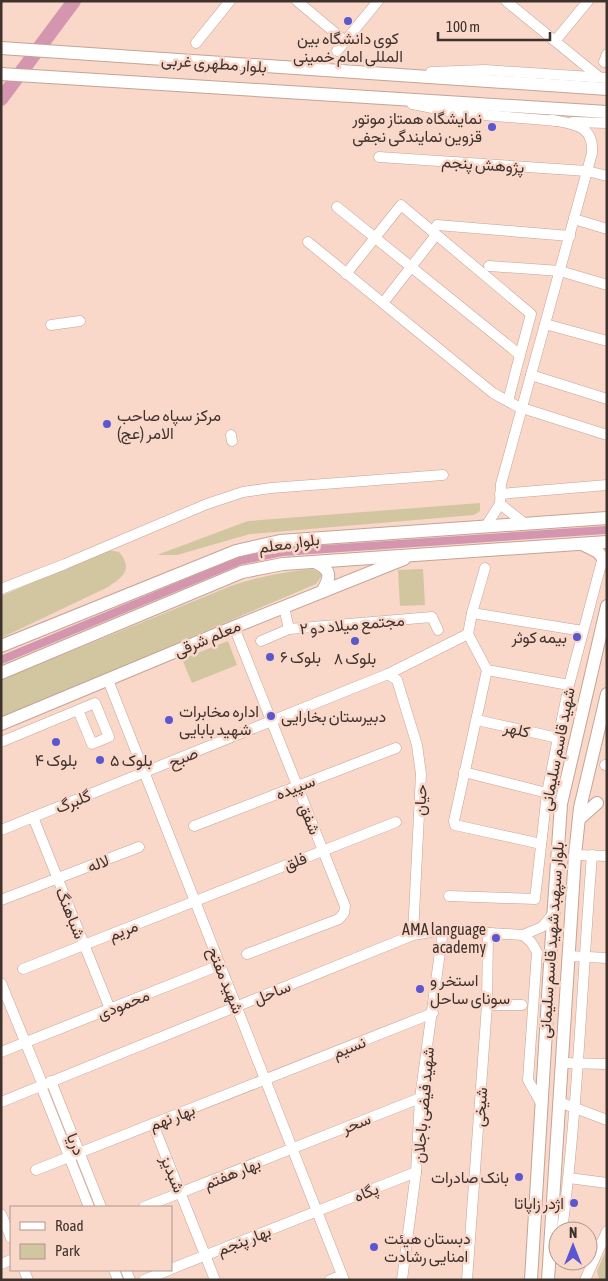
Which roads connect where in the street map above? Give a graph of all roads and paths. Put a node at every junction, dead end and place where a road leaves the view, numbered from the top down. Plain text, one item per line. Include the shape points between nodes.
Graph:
1 (230, 1) edge
2 (297, 1) edge
3 (378, 1) edge
4 (506, 1) edge
5 (588, 1) edge
6 (345, 41) junction
7 (555, 41) junction
8 (196, 44) dead end
9 (5, 49) edge
10 (337, 51) dead end
11 (1, 74) edge
12 (382, 74) junction
13 (603, 78) edge
14 (607, 89) edge
15 (371, 97) junction
16 (607, 112) edge
17 (552, 120) junction
18 (607, 123) edge
19 (379, 156) dead end
20 (587, 172) junction
21 (607, 176) edge
22 (337, 207) dead end
23 (574, 219) junction
24 (607, 229) edge
25 (437, 230) junction
26 (570, 236) junction
27 (375, 238) junction
28 (308, 242) dead end
29 (489, 266) dead end
30 (412, 267) junction
31 (560, 271) junction
32 (346, 274) junction
33 (607, 285) edge
34 (382, 303) junction
35 (80, 321) dead end
36 (545, 324) junction
37 (51, 325) dead end
38 (607, 341) edge
39 (520, 355) junction
40 (531, 375) junction
41 (607, 399) edge
42 (508, 401) junction
43 (522, 408) junction
44 (607, 435) edge
45 (443, 475) dead end
46 (607, 485) edge
47 (500, 499) junction
48 (607, 510) edge
49 (604, 518) edge
50 (524, 523) junction
51 (486, 526) junction
52 (605, 541) edge
53 (582, 544) junction
54 (414, 554) junction
55 (605, 560) edge
56 (315, 562) junction
57 (485, 568) dead end
58 (1, 589) edge
59 (322, 592) junction
60 (607, 606) edge
61 (284, 607) junction
62 (472, 613) junction
63 (234, 627) junction
64 (289, 629) junction
65 (438, 630) dead end
66 (583, 631) junction
67 (468, 634) junction
68 (261, 641) dead end
69 (1, 646) edge
70 (487, 670) junction
71 (1, 673) edge
72 (388, 674) junction
73 (108, 680) junction
74 (569, 686) junction
75 (607, 694) edge
76 (78, 710) dead end
77 (477, 720) junction
78 (271, 722) junction
79 (1, 724) edge
80 (558, 738) junction
81 (1, 742) edge
82 (396, 748) dead end
83 (464, 772) junction
84 (144, 773) junction
85 (297, 786) junction
86 (548, 793) junction
87 (597, 802) dead end
88 (33, 817) junction
89 (579, 819) junction
90 (396, 822) dead end
91 (194, 826) dead end
92 (1, 830) edge
93 (541, 844) junction
94 (139, 847) dead end
95 (322, 851) junction
96 (575, 855) junction
97 (592, 855) junction
98 (607, 856) edge
99 (58, 878) junction
100 (537, 885) junction
101 (555, 886) junction
102 (449, 896) dead end
103 (1, 900) edge
104 (194, 901) junction
105 (553, 914) junction
106 (443, 930) junction
107 (488, 933) junction
108 (412, 935) junction
109 (523, 935) junction
110 (84, 945) junction
111 (248, 954) dead end
112 (568, 956) junction
113 (585, 957) junction
114 (607, 958) edge
115 (220, 965) junction
116 (23, 969) dead end
117 (1, 983) edge
118 (487, 1005) junction
119 (522, 1005) dead end
120 (236, 1006) junction
121 (110, 1009) junction
122 (433, 1013) junction
123 (26, 1042) junction
124 (1, 1052) edge
125 (562, 1063) junction
126 (578, 1064) junction
127 (607, 1064) edge
128 (265, 1080) junction
129 (52, 1081) junction
130 (41, 1082) junction
131 (420, 1098) junction
132 (1, 1102) edge
133 (559, 1102) junction
134 (541, 1103) junction
135 (575, 1108) junction
136 (607, 1120) edge
137 (154, 1124) junction
138 (292, 1149) junction
139 (80, 1153) junction
140 (69, 1157) junction
141 (36, 1170) dead end
142 (416, 1172) junction
143 (569, 1178) junction
144 (607, 1182) edge
145 (181, 1193) junction
146 (89, 1206) edge
147 (101, 1206) edge
148 (147, 1206) edge
149 (317, 1212) junction
150 (1, 1214) edge
151 (563, 1221) edge
152 (607, 1231) edge
153 (10, 1236) edge
154 (600, 1245) joint
155 (598, 1250) edge
156 (205, 1255) junction
157 (172, 1268) edge
158 (165, 1271) edge
159 (343, 1278) edge
160 (144, 1280) edge
161 (215, 1280) edge
162 (330, 1280) edge
163 (402, 1280) edge
164 (469, 1280) edge
165 (531, 1280) edge
166 (548, 1280) edge

1 - 8 street
2 - 6 street
3 - 6 street
4 - 7 street
5 - 7 street
6 - 10 street
7 - 13 street
9 - 12 main road, بلوار مطهری غربی
11 - 15 main road, بلوار مطهری غربی
12 - 13 street via 485,70
12 - 14 main road, بلوار مطهری غربی
15 - 16 main road, بلوار مطهری غربی
15 - 17 street via 459,113
17 - 18 street
17 - 20 street via 576,125 590,136 593,147
19 - 20 street, پژوهش پنجم
20 - 21 street, پژوهش پنجم
20 - 23 street
22 - 27 street
23 - 24 street
23 - 26 street
25 - 26 street
25 - 27 street via 401,205
25 - 30 street
25 - 39 street via 530,314
26 - 31 street
27 - 30 street
27 - 32 street
28 - 32 street
29 - 31 street
30 - 34 street
30 - 39 street
31 - 33 street
31 - 36 street
32 - 34 street
34 - 42 street via 493,393
35 - 37 street
36 - 38 street
36 - 40 street
39 - 42 street
40 - 41 street
40 - 43 street
42 - 43 street
43 - 44 street
43 - 47 street
45 - 58 street via 244,492 207,504
46 - 47 street
47 - 50 street
47 - 51 street
48 - 49 main road
49 - 50 main road, بلوار معلم
50 - 51 main road, بلوار معلم
51 - 69 main road, بلوار معلم via 280,541 236,551
52 - 53 main road, بلوار معلم
53 - 54 main road, بلوار معلم
53 - 55 main road via 598,552
54 - 56 main road, بلوار معلم
54 - 59 main road, معلم شرقی
55 - 66 street, شهید قاسم سلیمانی
56 - 59 main road via 325,566 328,573 329,580
56 - 71 main road, بلوار معلم via 242,572
57 - 62 street
59 - 61 main road, معلم شرقی
60 - 101 main road, بلوار سپهبد شهید قاسم سلیمانی via 561,804
61 - 63 main road, معلم شرقی
61 - 64 street
62 - 66 street
62 - 67 street
63 - 73 main road, معلم شرقی
63 - 78 street, شفق
64 - 65 street, مجتمع میلاد دو ۲ via 432,617
64 - 68 street, مجتمع میلاد دو ۲
66 - 74 street, شهید قاسم سلیمانی
67 - 70 street
67 - 72 street, صبح
70 - 74 street
70 - 77 street
72 - 78 street, صبح
72 - 108 street, حیان via 397,680 417,745 421,774
73 - 79 main road, معلم شرقی
73 - 84 street, شهید مفتح
74 - 80 street, شهید قاسم سلیمانی
75 - 89 main road, بلوار سپهبد شهید قاسم سلیمانی
76 - 81 street
77 - 80 street, کلهر
77 - 83 street
78 - 84 street, صبح
78 - 85 street, شفق
80 - 86 street, شهید قاسم سلیمانی
82 - 85 street, سپیده
83 - 86 street
83 - 93 street via 455,825
84 - 88 street, گلبرگ
84 - 104 street, شهید مفتح
85 - 91 street, سپیده
85 - 95 street, شفق
86 - 93 street, شهید قاسم سلیمانی
87 - 89 main road
88 - 92 street, گلبرگ
88 - 99 street, شباهنگ
89 - 96 main road, بلوار سپهبد شهید قاسم سلیمانی
90 - 95 street, فلق
93 - 100 street, شهید قاسم سلیمانی
94 - 99 street, لاله
95 - 104 street, فلق
95 - 111 street, شفق via 345,906 344,913 339,918
96 - 97 street
96 - 112 main road, بلوار سپهبد شهید قاسم سلیمانی
97 - 98 street
97 - 113 street
99 - 103 street, لاله
99 - 110 street, شباهنگ
100 - 101 street
100 - 102 street, شهید قاسم سلیمانی via 535,899
101 - 105 main road, بلوار سپهبد شهید قاسم سلیمانی
104 - 110 street, مریم
104 - 115 street, شهید مفتح
105 - 109 street via 542,927
105 - 134 main road, بلوار سپهبد شهید قاسم سلیمانی
106 - 107 street, ساحل
106 - 108 street, ساحل
106 - 122 street, شهید فیضی باجلان
107 - 109 street, ساحل
107 - 118 street, شیخی
108 - 120 street, ساحل
109 - 134 street via 537,952 528,1080
110 - 116 street, مریم
110 - 121 street, شباهنگ
112 - 113 street
112 - 125 main road, بلوار سپهبد شهید قاسم سلیمانی
113 - 114 street
113 - 126 street
115 - 120 street, شهید مفتح
115 - 121 street, محمودی
117 - 123 street, دریا
118 - 119 street
118 - 164 street, شیخی
120 - 128 street, شهید مفتح
120 - 129 street, ساحل
121 - 123 street, محمودی
122 - 128 street, نسیم
122 - 131 street, شهید فیضی باجلان
123 - 124 street, محمودی
123 - 130 street, دریا
125 - 126 street
125 - 133 main road, بلوار سپهبد شهید قاسم سلیمانی
126 - 127 street
126 - 135 street
128 - 137 street, بهار نهم
128 - 138 street, شهید مفتح
129 - 130 street, ساحل
129 - 139 street, دریا
130 - 132 street, ساحل
130 - 140 street, دریا
131 - 138 street, سحر
131 - 142 street, شهید فیضی باجلان
133 - 135 street
133 - 166 main road, بلوار سپهبد شهید قاسم سلیمانی
134 - 165 main road, بلوار سپهبد شهید قاسم سلیمانی
135 - 136 street
135 - 143 street
137 - 139 street, بهار نهم
137 - 145 street, شبدیز
138 - 145 street, بهار هفتم
138 - 149 street, شهید مفتح
139 - 140 street, بهار نهم
139 - 147 street, دریا
140 - 141 street, بهار نهم
140 - 146 street, دریا
142 - 149 street, پگاه
142 - 163 street, شهید فیضی باجلان
143 - 144 street
143 - 151 street
145 - 148 street, بهار هفتم
145 - 156 street, شبدیز
149 - 156 street, بهار پنجم
149 - 159 street, شهید مفتح
150 - 153 street
152 - 154 street
154 - 155 street
156 - 157 street, بهار پنجم
156 - 161 street, شبدیز
158 - 160 street, بهار پنجم
159 - 162 street

